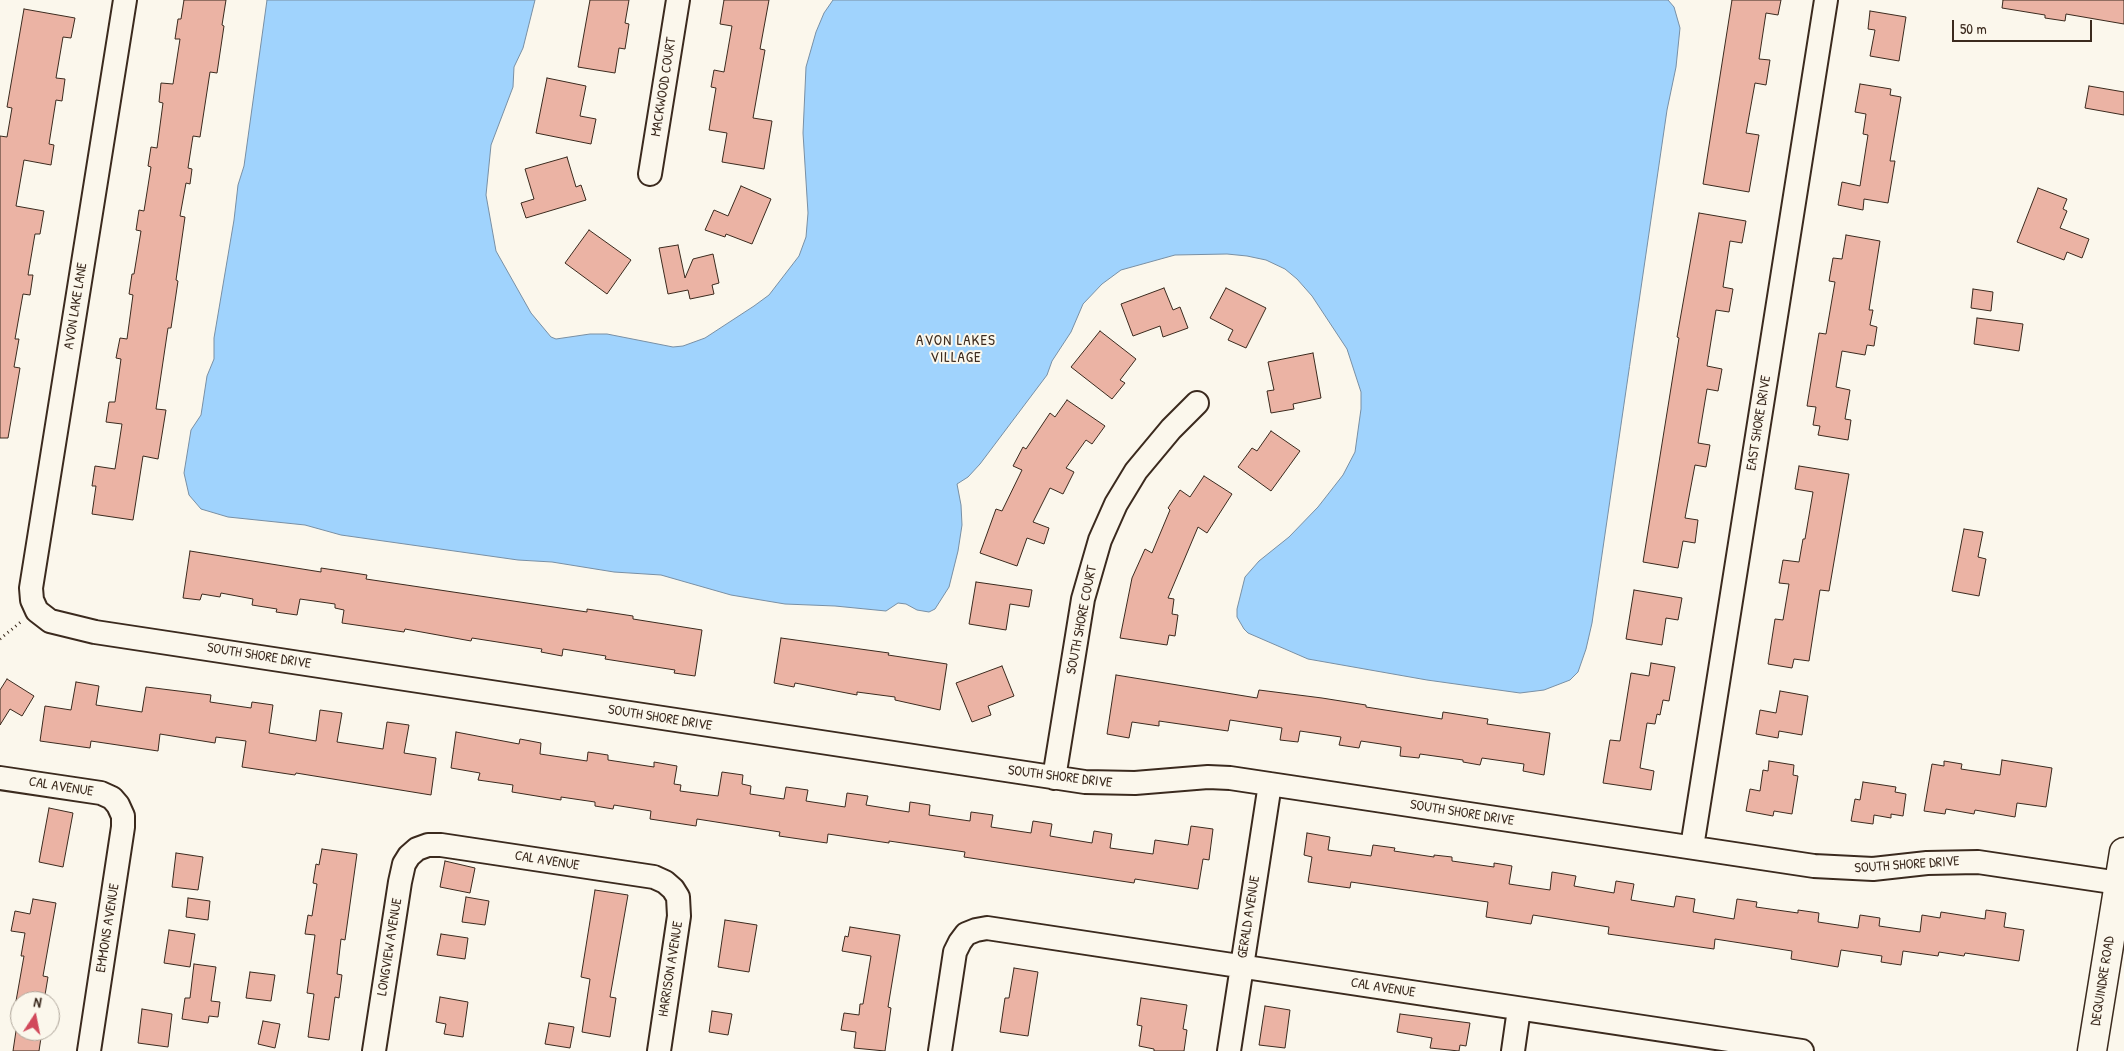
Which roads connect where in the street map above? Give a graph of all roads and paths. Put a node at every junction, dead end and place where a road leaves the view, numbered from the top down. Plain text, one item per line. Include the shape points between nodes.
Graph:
1 (125, 0) edge
2 (678, 0) edge
3 (1826, 0) edge
4 (650, 174) dead end
5 (1197, 403) dead end
6 (37, 611) junction
7 (0, 639) edge
8 (0, 778) edge
9 (1054, 778) junction
10 (1270, 784) junction
11 (118, 805) joint
12 (1692, 847) junction
13 (417, 849) joint
14 (2124, 852) edge
15 (2119, 883) junction
16 (674, 889) joint
17 (1242, 967) junction
18 (1519, 1009) junction
19 (89, 1051) edge
20 (374, 1051) edge
21 (659, 1051) edge
22 (940, 1051) edge
23 (1229, 1051) edge
24 (1513, 1051) edge
25 (1798, 1051) edge
26 (2092, 1051) edge

1 - 6 street, AVON LAKE LANE via 33,575 32,600
2 - 4 street, MACKWOOD COURT
3 - 12 street, EAST SHORE DRIVE
5 - 9 street, SOUTH SHORE COURT via 1136,471 1100,540 1083,599
6 - 7 path
6 - 9 street, SOUTH SHORE DRIVE via 50,621 95,632
8 - 11 street, CAL AVENUE via 101,793
9 - 10 street, SOUTH SHORE DRIVE via 1110,784 1208,777
10 - 12 street, SOUTH SHORE DRIVE
10 - 17 street, GERALD AVENUE
11 - 19 street, EMMONS AVENUE via 124,827
12 - 15 street, SOUTH SHORE DRIVE via 1841,869 1873,870 1927,863 1978,862
13 - 16 street, CAL AVENUE via 441,845 654,877
13 - 20 street, LONGVIEW AVENUE via 404,864 400,882
14 - 15 main road, DEQUINDRE ROAD
15 - 26 main road, DEQUINDRE ROAD
16 - 21 street, HARRISON AVENUE via 679,916
17 - 18 street, CAL AVENUE
17 - 22 street, CAL AVENUE via 995,929 976,930 966,934 955,952
17 - 23 street, GERALD AVENUE
18 - 24 street
18 - 25 street, CAL AVENUE

